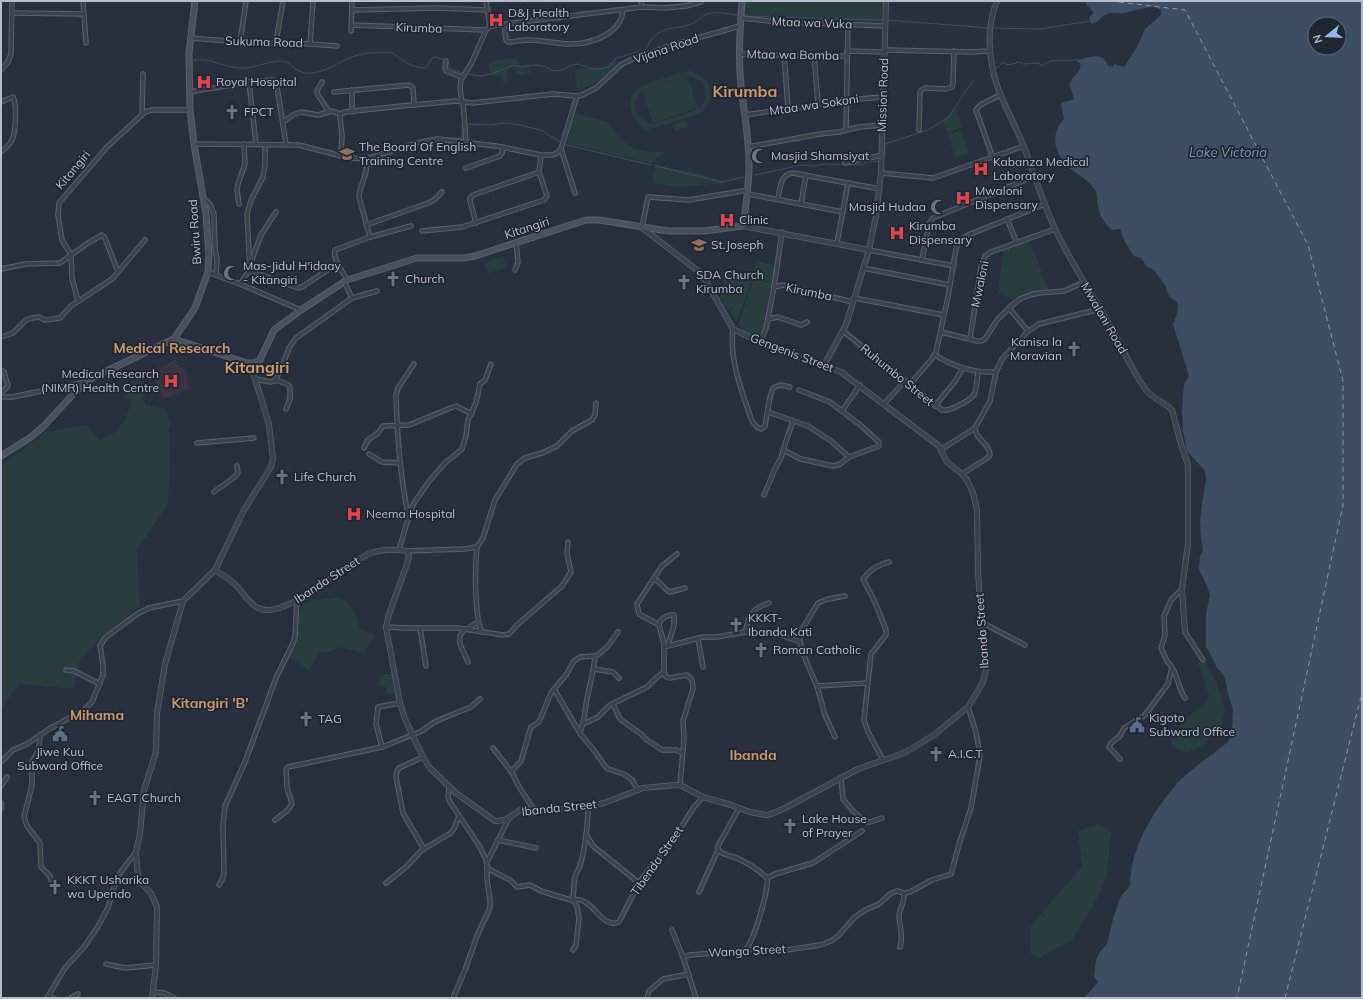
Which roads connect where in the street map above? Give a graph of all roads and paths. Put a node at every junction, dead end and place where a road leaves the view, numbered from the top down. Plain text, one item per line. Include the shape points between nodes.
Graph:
1 (12, 1) edge
2 (83, 1) edge
3 (195, 1) edge
4 (246, 1) edge
5 (283, 1) edge
6 (313, 1) edge
7 (352, 1) edge
8 (486, 1) edge
9 (641, 1) edge
10 (742, 1) edge
11 (886, 1) edge
12 (997, 1) edge
13 (701, 2) dead end
14 (642, 8) junction
15 (352, 10) junction
16 (488, 10) junction
17 (623, 10) junction
18 (12, 13) junction
19 (83, 14) junction
20 (741, 18) junction
21 (504, 24) junction
22 (848, 24) junction
23 (885, 24) junction
24 (351, 25) junction
25 (490, 26) junction
26 (740, 26) junction
27 (351, 30) dead end
28 (486, 30) junction
29 (190, 38) junction
30 (240, 42) junction
31 (276, 42) junction
32 (86, 43) dead end
33 (310, 44) junction
34 (337, 46) dead end
35 (990, 50) junction
36 (885, 51) junction
37 (954, 52) junction
38 (740, 54) junction
39 (784, 54) junction
40 (847, 54) junction
41 (814, 55) junction
42 (446, 61) dead end
43 (1, 70) edge
44 (143, 74) dead end
45 (464, 74) junction
46 (249, 82) junction
47 (322, 82) dead end
48 (352, 90) junction
49 (189, 92) junction
50 (334, 92) dead end
51 (1000, 95) junction
52 (577, 96) junction
53 (883, 97) junction
54 (846, 100) junction
55 (1, 102) edge
56 (463, 102) junction
57 (818, 104) junction
58 (414, 105) junction
59 (788, 109) junction
60 (190, 110) junction
61 (329, 112) junction
62 (352, 112) junction
63 (142, 114) junction
64 (341, 114) junction
65 (745, 115) junction
66 (283, 122) junction
67 (882, 125) junction
68 (846, 130) junction
69 (919, 130) dead end
70 (466, 141) junction
71 (194, 144) junction
72 (244, 144) junction
73 (256, 144) junction
74 (286, 144) junction
75 (265, 145) junction
76 (1024, 146) junction
77 (503, 147) junction
78 (748, 147) junction
79 (561, 149) junction
80 (1, 152) edge
81 (541, 155) junction
82 (882, 155) junction
83 (341, 156) junction
84 (992, 158) junction
85 (366, 159) junction
86 (845, 162) dead end
87 (466, 168) dead end
88 (539, 172) junction
89 (881, 173) junction
90 (806, 175) junction
91 (1035, 176) junction
92 (848, 183) junction
93 (880, 189) junction
94 (442, 192) dead end
95 (748, 192) junction
96 (575, 193) dead end
97 (204, 199) junction
98 (778, 199) junction
99 (239, 204) dead end
100 (801, 204) junction
101 (1045, 204) junction
102 (276, 212) dead end
103 (843, 212) junction
104 (1007, 219) junction
105 (476, 223) junction
106 (366, 225) junction
107 (411, 226) dead end
108 (743, 226) junction
109 (641, 227) junction
110 (1055, 229) junction
111 (422, 231) dead end
112 (782, 232) junction
113 (370, 237) junction
114 (145, 240) dead end
115 (516, 242) junction
116 (837, 243) junction
117 (1017, 243) junction
118 (869, 250) junction
119 (71, 255) junction
120 (922, 260) junction
121 (338, 262) junction
122 (250, 265) junction
123 (954, 266) junction
124 (863, 268) junction
125 (1, 269) edge
126 (515, 270) dead end
127 (250, 271) junction
128 (118, 272) junction
129 (208, 272) junction
130 (216, 275) junction
131 (346, 280) junction
132 (1084, 282) junction
133 (240, 284) junction
134 (950, 285) junction
135 (774, 287) junction
136 (377, 291) dead end
137 (352, 298) junction
138 (854, 300) junction
139 (78, 301) junction
140 (1009, 308) junction
141 (301, 310) junction
142 (1100, 310) junction
143 (944, 315) junction
144 (768, 319) junction
145 (807, 322) dead end
146 (733, 329) junction
147 (843, 331) junction
148 (1028, 331) junction
149 (941, 332) junction
150 (1, 337) edge
151 (174, 339) junction
152 (970, 339) junction
153 (760, 343) junction
154 (935, 355) junction
155 (414, 364) dead end
156 (491, 364) dead end
157 (824, 365) junction
158 (254, 366) junction
159 (962, 369) junction
160 (1, 370) edge
161 (978, 372) junction
162 (996, 372) junction
163 (256, 379) junction
164 (276, 380) junction
165 (905, 381) junction
166 (86, 382) junction
167 (860, 385) junction
168 (909, 385) junction
169 (790, 386) dead end
170 (799, 390) dead end
171 (1, 393) edge
172 (1, 398) edge
173 (596, 403) dead end
174 (884, 404) junction
175 (935, 406) junction
176 (286, 409) dead end
177 (842, 411) junction
178 (768, 412) junction
179 (472, 414) junction
180 (793, 421) junction
181 (397, 426) junction
182 (975, 428) junction
183 (254, 438) dead end
184 (197, 442) dead end
185 (364, 448) dead end
186 (942, 449) junction
187 (783, 450) junction
188 (369, 454) dead end
189 (1, 456) edge
190 (849, 457) junction
191 (400, 463) junction
192 (237, 466) dead end
193 (962, 474) junction
194 (214, 492) dead end
195 (764, 494) dead end
196 (409, 515) junction
197 (568, 542) dead end
198 (477, 547) junction
199 (399, 550) junction
200 (407, 551) junction
201 (677, 554) dead end
202 (889, 562) dead end
203 (215, 570) junction
204 (653, 579) junction
205 (685, 588) dead end
206 (1182, 589) junction
207 (845, 596) dead end
208 (297, 600) junction
209 (183, 601) junction
210 (769, 603) dead end
211 (478, 622) junction
212 (981, 622) junction
213 (658, 625) junction
214 (386, 627) junction
215 (420, 628) junction
216 (466, 629) junction
217 (482, 632) junction
218 (618, 632) dead end
219 (745, 632) junction
220 (1186, 632) junction
221 (1186, 638) dead end
222 (698, 639) junction
223 (800, 642) junction
224 (1025, 645) dead end
225 (666, 646) junction
226 (595, 656) junction
227 (1203, 660) dead end
228 (468, 662) dead end
229 (426, 666) dead end
230 (703, 667) dead end
231 (594, 669) junction
232 (1172, 669) junction
233 (66, 670) dead end
234 (664, 672) junction
235 (619, 678) dead end
236 (868, 683) junction
237 (100, 684) junction
238 (818, 686) junction
239 (554, 689) junction
240 (1185, 698) dead end
241 (480, 699) dead end
242 (400, 703) junction
243 (613, 704) junction
244 (968, 707) junction
245 (583, 724) junction
246 (580, 732) junction
247 (412, 734) junction
248 (40, 735) junction
249 (835, 737) dead end
250 (382, 747) junction
251 (493, 748) dead end
252 (682, 753) junction
253 (423, 758) junction
254 (1120, 759) dead end
255 (882, 760) junction
256 (1, 762) edge
257 (511, 772) junction
258 (8, 777) dead end
259 (841, 778) junction
260 (680, 785) junction
261 (1, 786) edge
262 (449, 787) junction
263 (638, 790) junction
264 (703, 797) junction
265 (1, 803) edge
266 (588, 807) junction
267 (739, 808) junction
268 (1, 809) edge
269 (534, 810) junction
270 (459, 816) junction
271 (509, 818) junction
272 (882, 818) dead end
273 (275, 820) dead end
274 (862, 831) dead end
275 (586, 834) junction
276 (498, 840) junction
277 (536, 848) dead end
278 (424, 849) junction
279 (718, 850) junction
280 (136, 852) junction
281 (487, 862) junction
282 (487, 868) junction
283 (767, 878) junction
284 (51, 880) dead end
285 (386, 883) dead end
286 (219, 884) dead end
287 (639, 884) junction
288 (699, 892) dead end
289 (904, 893) junction
290 (573, 900) junction
291 (672, 930) dead end
292 (900, 947) dead end
293 (746, 949) junction
294 (573, 950) dead end
295 (683, 957) junction
296 (106, 964) dead end
297 (156, 965) junction
298 (689, 974) junction
299 (153, 992) junction
300 (78, 994) dead end
301 (47, 997) edge
302 (54, 998) edge
303 (71, 998) edge
304 (152, 998) edge
305 (174, 998) edge
306 (453, 998) edge
307 (647, 998) edge
308 (696, 998) edge

1 - 18 street
2 - 19 street
3 - 29 main road, Bwiru Road
4 - 30 street
5 - 31 street
6 - 33 street
7 - 15 street
8 - 16 street
9 - 14 street
10 - 20 main road
11 - 23 street, Mission Road
12 - 35 street, Mwaloni Road via 990,24
13 - 14 street via 686,6
14 - 17 street
15 - 16 street, Kirumba
15 - 24 street
16 - 25 street
17 - 21 street
17 - 21 street via 620,21 613,31 581,43 528,40 508,42
18 - 19 street
18 - 43 street via 11,54
19 - 32 street
20 - 22 street, Mtaa wa Vuka
20 - 26 main road
21 - 25 street
22 - 23 street, Mtaa wa Vuka
22 - 40 street
23 - 36 street, Mission Road
24 - 27 street
24 - 28 street, Kirumba
25 - 28 street
26 - 38 main road
26 - 52 street, Vijana Road via 633,59 622,64 596,88
28 - 45 street
29 - 30 street, Sukuma Road
29 - 49 main road, Bwiru Road
30 - 31 street, Sukuma Road
31 - 33 street, Sukuma Road
33 - 34 street, Sukuma Road
35 - 37 street
35 - 51 street, Mwaloni Road
36 - 37 street
36 - 40 street, Mtaa wa Bomba
36 - 53 street, Mission Road
37 - 69 street via 952,87 925,88 920,91
38 - 39 street, Mtaa wa Bomba
38 - 65 main road
39 - 41 street, Mtaa wa Bomba
39 - 59 street
40 - 41 street, Mtaa wa Bomba
40 - 54 street
41 - 57 street
42 - 45 street via 446,71
44 - 63 street
45 - 56 street via 460,87
46 - 49 street
46 - 66 street via 275,82
46 - 73 street
47 - 61 street via 318,95
48 - 50 street
48 - 58 street via 410,85 413,88
48 - 62 street
49 - 60 main road, Bwiru Road
51 - 76 street, Mwaloni Road
51 - 84 street via 980,105 976,110
52 - 56 street via 553,94
52 - 79 street
53 - 54 street, Mtaa wa Sokoni
53 - 67 street, Mission Road
54 - 57 street, Mtaa wa Sokoni
54 - 68 street
55 - 80 street via 13,96 16,111 13,137 10,144
56 - 58 street
56 - 70 street
57 - 59 street, Mtaa wa Sokoni
58 - 62 street
59 - 65 street, Mtaa wa Sokoni
60 - 63 street via 152,110
60 - 71 main road, Bwiru Road
61 - 64 street
61 - 66 street via 318,115 297,113
62 - 64 street
63 - 119 street, Kitangiri via 107,147 59,203 62,240
64 - 83 street
65 - 78 main road
66 - 74 street
67 - 68 street
67 - 82 street, Mission Road
68 - 78 street
70 - 77 street
70 - 85 street via 426,141
71 - 72 street
71 - 97 main road, Bwiru Road
72 - 73 street
72 - 99 street via 246,164 238,184
73 - 75 street
74 - 75 street
74 - 83 street
75 - 122 street via 263,177 247,214
76 - 84 street
76 - 91 street, Mwaloni Road
77 - 81 street
77 - 87 street via 500,156
78 - 95 main road
79 - 81 street via 553,155
79 - 96 street
81 - 88 street
82 - 86 street
82 - 89 street, Mission Road
83 - 85 street
84 - 89 street via 933,178
85 - 106 street via 367,169 359,197
88 - 105 street via 476,193 471,197
88 - 105 street via 547,193 546,199
89 - 93 street, Mission Road
90 - 92 street
90 - 98 street via 793,173 785,176
90 - 100 street
91 - 101 street, Mwaloni Road
91 - 120 street via 933,218 929,224
92 - 93 street
92 - 103 street
93 - 118 street, Mission Road
94 - 106 street via 428,203
95 - 98 street
95 - 108 main road
95 - 109 street via 697,200 648,197
97 - 129 main road, Bwiru Road via 209,250
97 - 130 street via 210,204 214,214
98 - 100 street
100 - 103 street
101 - 104 street
101 - 110 street, Mwaloni Road
102 - 122 street via 261,236
103 - 116 street
104 - 117 street
104 - 123 street via 962,238 956,249
105 - 111 street via 451,229
106 - 113 street
107 - 113 street
108 - 109 main road, Kitangiri via 695,231
108 - 112 street, Kitangiri
109 - 115 main road, Kitangiri via 586,220
109 - 146 street via 702,274
110 - 117 street, Mwaloni
110 - 132 street, Mwaloni Road
112 - 116 street, Kitangiri
112 - 135 street
113 - 121 street via 335,250
114 - 128 street
115 - 126 street via 518,262
115 - 131 main road, Kitangiri via 464,258 417,258
116 - 118 street, Kitangiri
117 - 152 street, Mwaloni via 991,252 982,260
118 - 120 street
118 - 124 street
119 - 125 street via 55,264 32,263
119 - 128 street via 88,242 103,235
119 - 139 street, Kitangiri via 72,278
120 - 123 street
121 - 127 street via 298,288
121 - 131 street
122 - 127 street
123 - 134 street
124 - 134 street
124 - 138 street
127 - 133 street
128 - 139 street
129 - 130 street
129 - 151 main road, Bwiru Road via 195,308
130 - 133 street
131 - 137 street
131 - 141 main road, Kitangiri
132 - 140 street via 1064,291 1030,295
132 - 142 street, Mwaloni Road
133 - 141 street
134 - 143 street
135 - 138 street, Kirumba via 783,285
135 - 144 street, Kirumba
136 - 137 street
137 - 164 street via 294,340
138 - 143 street
138 - 147 street
139 - 150 street via 58,319 32,318 26,320 13,333
140 - 148 street
140 - 152 street via 983,340
141 - 158 main road, Kitangiri via 274,330
142 - 148 street via 1039,324
142 - 206 street, Mwaloni Road via 1146,390 1172,410 1188,461 1188,544
143 - 149 street
144 - 145 street via 778,317 801,325
144 - 153 street, Kirumba
146 - 153 street, Gengenis Street
146 - 178 street via 732,346 736,369 752,421 760,429 765,426
147 - 157 street
147 - 165 street, Ruhumbo Street
148 - 162 street via 1002,359
149 - 152 street
149 - 154 street
151 - 158 main road
151 - 166 main road
153 - 157 street, Gengenis Street
154 - 159 street
154 - 168 street
155 - 181 street via 397,391
156 - 179 street via 485,380 479,387
157 - 167 street, Gengenis Street via 841,372
158 - 163 street
159 - 161 street
159 - 175 street
160 - 171 street via 8,386
161 - 162 street
161 - 175 street, Ruhumbo Street via 972,396 949,410
162 - 182 street via 990,401
163 - 164 street via 270,382
163 - 203 street via 269,424 273,459 271,467 237,523
164 - 176 street via 290,386 290,399
165 - 168 street, Ruhumbo Street
165 - 174 street
166 - 172 street
166 - 189 main road via 44,426
167 - 174 street, Gengenis Street
167 - 177 street
168 - 175 street, Ruhumbo Street
169 - 178 street via 780,385 773,388
170 - 177 street via 830,402
173 - 198 street via 592,420 572,431 557,446 525,458 517,464 495,500 483,538
174 - 186 street, Gengenis Street
177 - 190 street via 880,444
178 - 180 street
179 - 181 street via 456,406 413,424
179 - 196 street via 468,420 462,450 445,463 426,486
180 - 187 street
180 - 190 street via 808,426 824,436
181 - 185 street via 383,426 368,440
181 - 191 street
182 - 186 street
182 - 193 street via 975,433 989,449 990,455
183 - 184 street
186 - 193 street via 947,462
187 - 190 street via 801,459 833,466
187 - 195 street via 782,458
188 - 191 street via 382,462
191 - 196 street
192 - 194 street via 238,473 235,477
193 - 212 street, Ibanda Street via 970,486 977,510
196 - 199 street
197 - 217 street via 571,572 562,586 509,634
198 - 200 street
198 - 211 street
199 - 200 street, Ibanda Street
199 - 208 street, Ibanda Street via 378,551 362,557
200 - 214 street, Ibanda Street via 407,564
201 - 204 street via 662,566
202 - 236 street via 877,566 863,579 886,630 886,635 871,654
203 - 208 street, Ibanda Street via 260,609 269,610
203 - 209 street
204 - 205 street via 670,592
204 - 213 street via 637,608 639,614
206 - 220 street, Mwaloni Road
206 - 232 street via 1172,600 1164,618 1165,635 1160,648
207 - 223 street via 818,604 803,628
208 - 286 street via 296,637 276,678 245,762 225,806 224,874
209 - 237 street via 149,608 129,619 105,638 100,646 103,665
209 - 280 street via 162,677 157,713 156,752 144,790
210 - 219 street via 761,605 749,615
211 - 216 street
211 - 217 street
212 - 224 street
212 - 244 street, Ibanda Street via 986,671 982,684
213 - 225 street
213 - 225 street via 661,620 671,614 674,615 674,625
214 - 215 street
214 - 242 street, Ibanda Street
215 - 216 street
215 - 229 street
216 - 217 street
216 - 228 street via 461,633 459,641
218 - 226 street via 604,650
219 - 222 street
219 - 223 street via 781,634
220 - 221 street
220 - 227 street
222 - 225 street
222 - 230 street
223 - 238 street
225 - 234 street
226 - 231 street
226 - 239 street via 574,660
231 - 235 street via 613,672
231 - 245 street
232 - 240 street
232 - 254 street via 1168,684 1148,712 1124,728 1109,747
233 - 237 street via 74,671
234 - 243 street via 647,687
234 - 252 street via 669,678 686,675 693,685 683,721
236 - 238 street
236 - 255 street via 864,720
237 - 248 street via 88,707
238 - 249 street via 825,715
239 - 246 street
239 - 257 street via 539,722 529,730 521,761
241 - 247 street via 471,707
242 - 247 street, Ibanda Street
242 - 250 street via 378,707 376,724
243 - 245 street via 603,710 598,717
243 - 252 street via 620,719 647,740 662,750 677,750
244 - 255 street, Ibanda Street via 934,735 904,753
244 - 289 street, Wanga Street via 979,744 980,765 971,808 951,874
245 - 246 street
246 - 263 street via 608,769 624,774 632,780
247 - 250 street
247 - 253 street, Ibanda Street
248 - 256 street via 13,750
248 - 284 street via 39,749 32,762 32,785 24,817 27,826 40,842 41,868
250 - 273 street via 287,767 287,787 292,804
251 - 257 street
252 - 260 street
253 - 262 street, Ibanda Street
253 - 278 street via 399,768 396,776 403,813
255 - 259 street, Ibanda Street
257 - 269 street
258 - 261 street
259 - 267 street, Ibanda Street via 771,814 757,814
259 - 272 street via 843,799 853,811 866,822
260 - 263 street, Ibanda Street
260 - 264 street, Ibanda Street
262 - 270 street via 449,800
262 - 271 street, Ibanda Street via 495,821
263 - 266 street, Ibanda Street
264 - 267 street, Ibanda Street
264 - 287 street, Tibenda Street
265 - 268 street
266 - 269 street, Ibanda Street
266 - 275 street
267 - 279 street
269 - 271 street, Ibanda Street via 522,809
270 - 278 street via 451,833
270 - 281 street
271 - 276 street
274 - 283 street via 813,863
275 - 287 street via 593,846
275 - 290 street via 582,859 574,880
276 - 277 street
276 - 281 street
278 - 285 street via 406,868
279 - 283 street via 740,859
279 - 288 street
280 - 297 street via 138,878 151,893 157,907
280 - 301 street via 120,872 108,908 97,928 65,968
281 - 282 street
282 - 290 street via 510,880 517,887 530,885 541,891
282 - 306 street via 490,908
283 - 293 street via 762,909
287 - 290 street, Tibenda Street via 621,919 614,924 603,918 584,900
289 - 292 street via 899,915 903,938
289 - 293 street, Wanga Street via 896,891 882,902 865,910 836,938 826,943 780,951
290 - 294 street via 579,918 576,945
291 - 295 street
293 - 295 street, Wanga Street
295 - 298 street
296 - 297 street via 125,968
297 - 299 street
298 - 307 street via 662,979 649,991
298 - 308 street
299 - 304 street
299 - 305 street via 164,992
300 - 303 street
301 - 302 street

